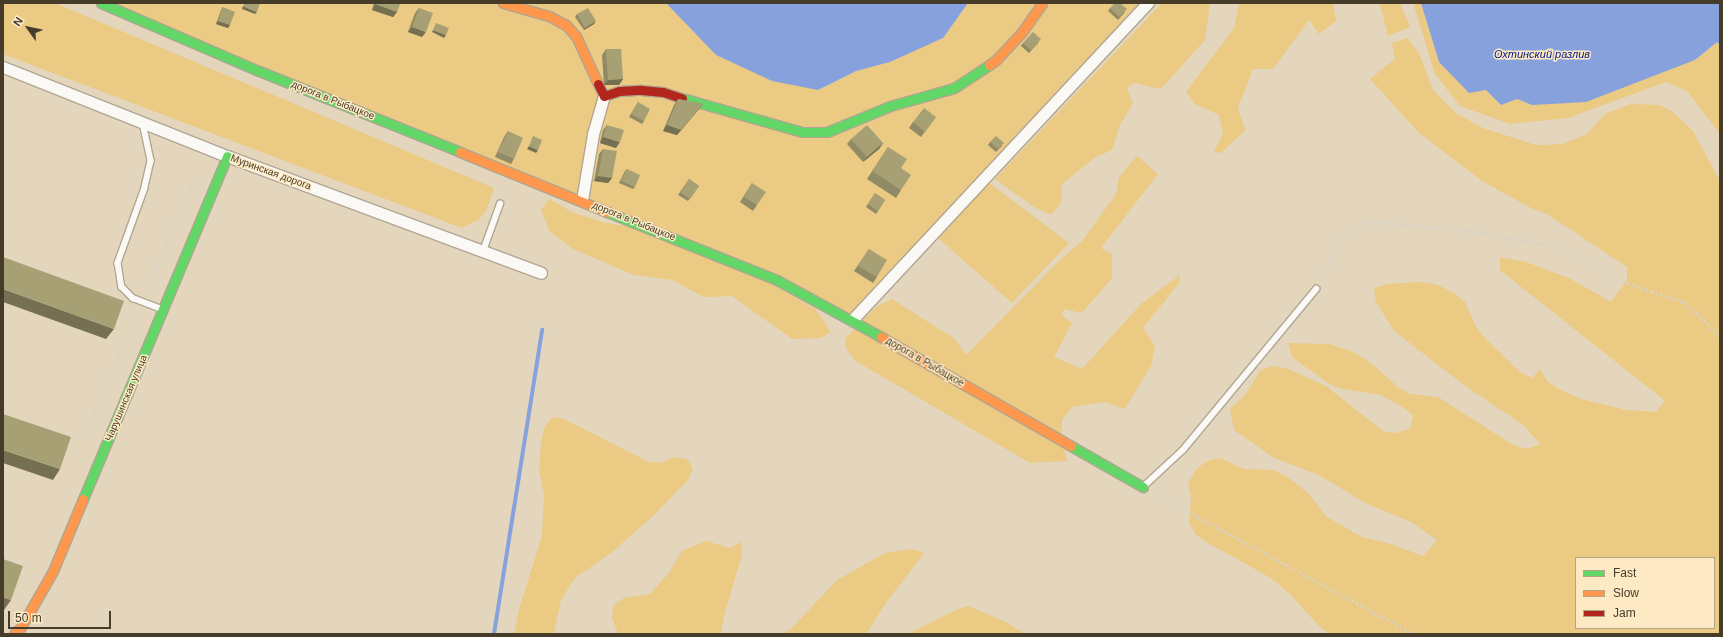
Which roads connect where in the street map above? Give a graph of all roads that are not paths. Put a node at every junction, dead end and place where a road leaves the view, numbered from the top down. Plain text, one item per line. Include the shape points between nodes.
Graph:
1 (101, 3) edge
2 (502, 3) edge
3 (1042, 3) edge
4 (1148, 3) edge
5 (3, 68) edge
6 (604, 96) junction
7 (143, 123) junction
8 (227, 156) junction
9 (582, 200) junction
10 (500, 204) road end
11 (483, 251) junction
12 (541, 273) dead end
13 (1316, 289) road end
14 (163, 309) junction
15 (852, 320) junction
16 (1143, 488) joint
17 (14, 634) edge

1 - 9 street, дорога в Рыбацкое via 259,71
2 - 6 street via 549,16 566,25 576,36
3 - 6 street via 1022,32 996,60 954,88 890,106 827,132 802,132 663,92 619,91
4 - 15 street
5 - 7 street, Муринская дорога
6 - 9 street via 593,134
7 - 8 street, Муринская дорога
7 - 14 lane via 151,161 145,188 118,263 122,287 133,298
8 - 11 street, Муринская дорога
8 - 14 street, Чарушинская улица
9 - 15 street, дорога в Рыбацкое via 777,280
10 - 11 lane
11 - 12 street, Муринская дорога
13 - 16 lane via 1183,450
14 - 17 street, Чарушинская улица via 53,571 21,627
15 - 16 street, дорога в Рыбацкое

